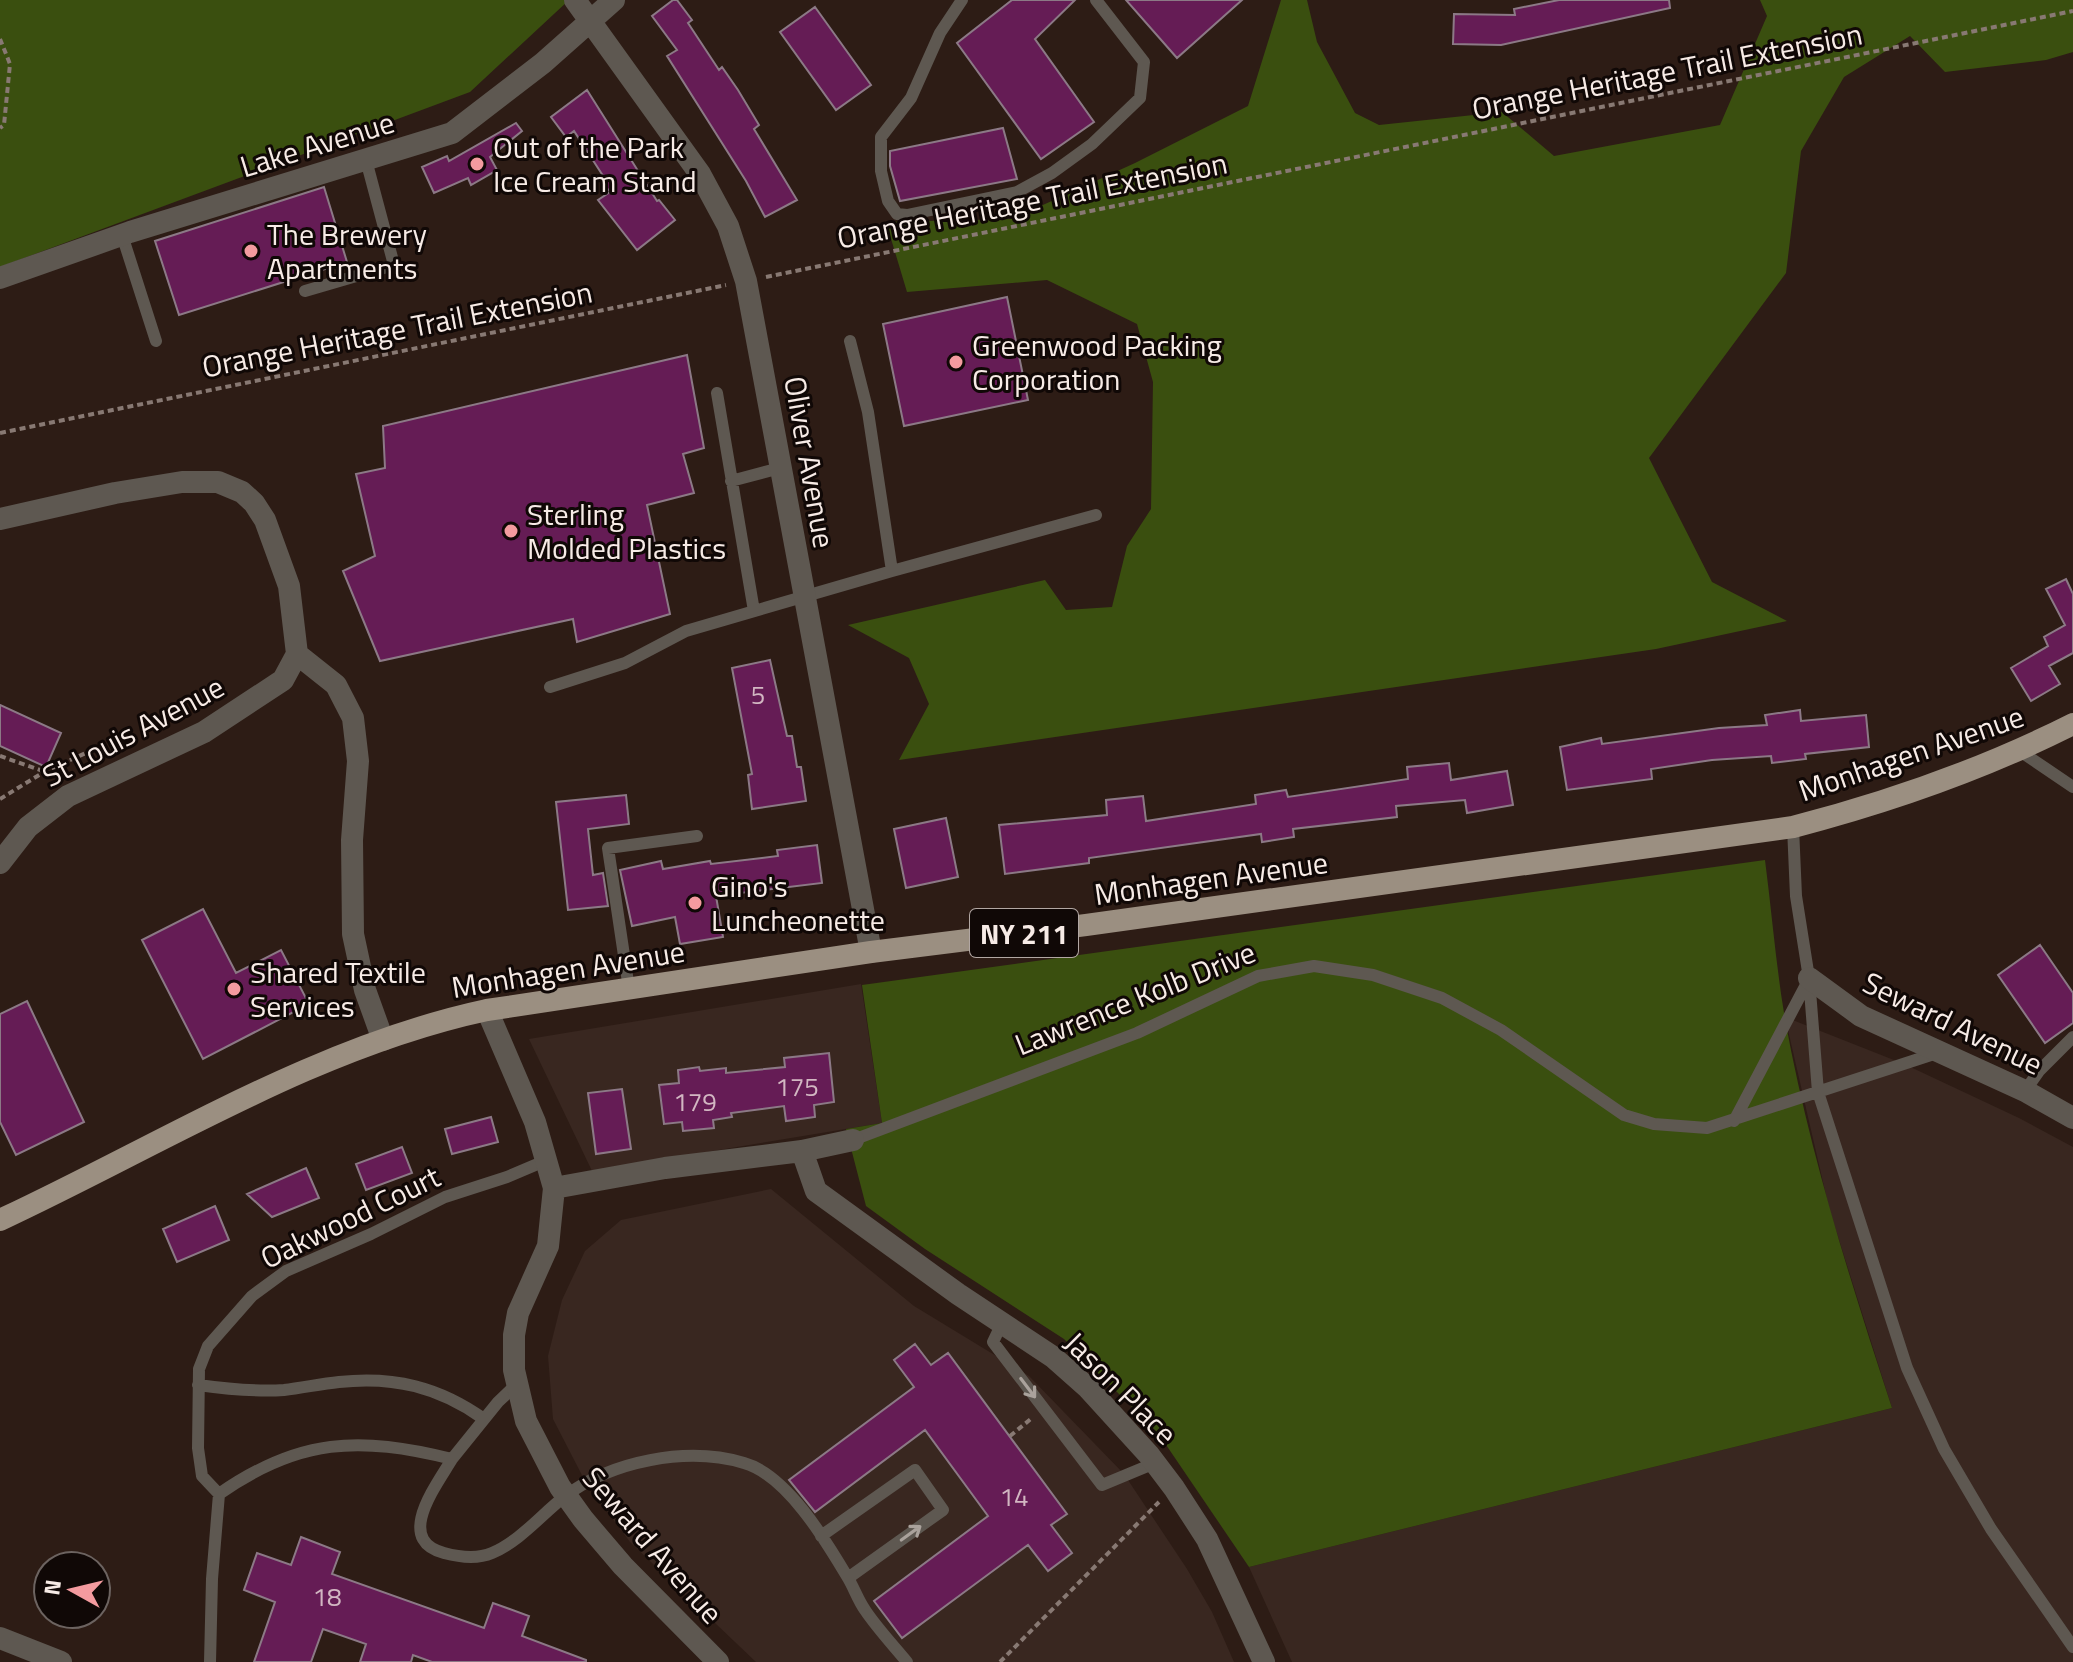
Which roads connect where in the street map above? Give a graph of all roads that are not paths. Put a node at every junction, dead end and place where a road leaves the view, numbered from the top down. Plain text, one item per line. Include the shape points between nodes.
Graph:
1 (575, 0) edge
2 (614, 0) edge
3 (962, 0) edge
4 (1096, 0) edge
5 (589, 23) junction
6 (366, 160) junction
7 (122, 235) junction
8 (0, 278) edge
9 (305, 291) dead end
10 (156, 341) dead end
11 (850, 341) dead end
12 (717, 393) dead end
13 (780, 468) junction
14 (731, 481) junction
15 (1096, 515) dead end
16 (0, 519) edge
17 (892, 571) junction
18 (804, 596) junction
19 (754, 611) junction
20 (297, 654) junction
21 (550, 687) dead end
22 (2073, 724) edge
23 (2020, 751) junction
24 (2073, 787) edge
25 (1793, 827) junction
26 (697, 836) dead end
27 (0, 863) edge
28 (871, 952) junction
29 (1809, 978) junction
30 (629, 989) junction
31 (487, 1010) junction
32 (2073, 1037) edge
33 (383, 1040) junction
34 (1940, 1052) junction
35 (2025, 1091) junction
36 (1818, 1092) junction
37 (2073, 1118) edge
38 (1734, 1121) junction
39 (853, 1140) joint
40 (802, 1151) junction
41 (547, 1160) junction
42 (554, 1188) junction
43 (0, 1220) edge
44 (1002, 1323) junction
45 (517, 1384) junction
46 (198, 1385) junction
47 (484, 1419) junction
48 (452, 1459) junction
49 (1155, 1463) junction
50 (219, 1494) junction
51 (566, 1495) junction
52 (821, 1536) junction
53 (848, 1578) junction
54 (0, 1638) edge
55 (2073, 1647) edge
56 (61, 1662) edge
57 (210, 1662) edge
58 (718, 1662) edge
59 (907, 1662) edge
60 (1264, 1662) edge

1 - 5 street, Oliver Avenue
2 - 5 street, Lake Avenue
3 - 4 lane via 940,33 911,98 881,137 881,171 897,214 1017,192 1092,144 1140,98 1144,62
5 - 6 street, Lake Avenue via 452,133
5 - 13 street, Oliver Avenue via 700,174 728,226 746,281
6 - 7 street, Lake Avenue
6 - 9 lane via 394,265
7 - 8 street, Lake Avenue
7 - 10 lane
11 - 17 lane via 868,412
12 - 14 lane
13 - 14 lane
13 - 18 street, Oliver Avenue
14 - 19 lane
15 - 17 lane
16 - 20 street via 182,482 218,482 242,492 265,520 289,586
17 - 18 lane
18 - 19 lane
18 - 28 street, Oliver Avenue
19 - 21 lane via 686,631 625,663
20 - 27 street, St Louis Avenue via 283,680 204,732 68,796 28,827
20 - 33 street via 336,685 353,718 358,761 353,934
22 - 23 main road, Monhagen Avenue / NY 211
23 - 24 lane
23 - 25 main road, Monhagen Avenue / NY 211 via 1869,807
25 - 28 main road, Monhagen Avenue / NY 211
25 - 29 lane via 1796,896
26 - 30 lane via 608,848
28 - 30 main road, Monhagen Avenue / NY 211
29 - 34 street, Seward Avenue via 1861,1016
29 - 36 lane
29 - 38 lane
30 - 31 main road, Monhagen Avenue / NY 211
31 - 33 main road, Monhagen Avenue / NY 211
31 - 41 street, Seward Avenue
32 - 35 lane
33 - 43 main road, Monhagen Avenue / NY 211 via 294,1077
34 - 35 street, Seward Avenue
34 - 36 lane, Lawrence Kolb Drive
35 - 37 street, Seward Avenue
36 - 38 lane, Lawrence Kolb Drive
36 - 55 lane via 1907,1368 1944,1449 1991,1529
38 - 39 lane, Lawrence Kolb Drive via 1707,1128 1654,1124 1624,1115 1501,1030 1442,998 1373,975 1314,966 1258,976 1137,1033
39 - 40 street, Lawrence Kolb Drive
40 - 42 street, Lawrence Kolb Drive
40 - 44 street, Jason Place via 816,1191
41 - 42 street, Seward Avenue
41 - 46 lane, Oakwood Court via 445,1197 286,1271 252,1296 208,1346
42 - 45 street, Seward Avenue via 548,1246 518,1313
44 - 49 street, Jason Place via 1088,1388
44 -> 49 lane via 993,1342 1102,1485
45 - 47 lane
45 - 51 street, Seward Avenue via 526,1421
46 - 47 lane via 286,1390 380,1380 456,1399
46 - 50 lane, Oakwood Court via 202,1476
47 - 48 lane
48 - 50 lane via 384,1445 326,1447 266,1465
48 - 51 lane via 422,1513 420,1528 422,1540 446,1554 492,1553
49 - 60 street, Jason Place via 1207,1539
50 - 57 lane
51 - 52 lane via 637,1462 692,1454 746,1463 775,1480
51 - 58 street, Seward Avenue via 623,1566
52 - 53 lane
53 -> 52 lane via 943,1510 915,1470
53 - 59 lane via 864,1609
54 - 56 street

